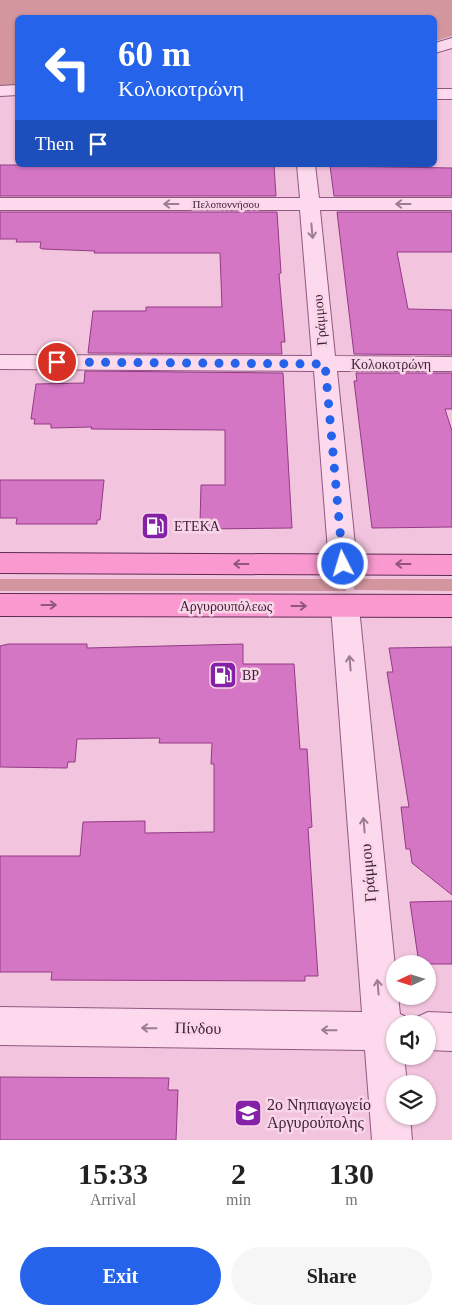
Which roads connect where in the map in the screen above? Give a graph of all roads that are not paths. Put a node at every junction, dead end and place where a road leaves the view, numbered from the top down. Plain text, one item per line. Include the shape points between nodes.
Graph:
1 (452, 43) edge
2 (437, 47) edge
3 (15, 90) edge
4 (0, 91) edge
5 (437, 94) edge
6 (452, 94) edge
7 (306, 167) edge
8 (0, 204) edge
9 (310, 204) junction
10 (452, 204) edge
11 (0, 362) edge
12 (325, 364) junction
13 (452, 364) edge
14 (0, 563) edge
15 (343, 564) junction
16 (452, 564) edge
17 (0, 605) edge
18 (452, 606) edge
19 (344, 607) junction
20 (387, 1015) edge
21 (0, 1026) edge
22 (386, 1031) edge
23 (436, 1031) edge
24 (452, 1032) edge
25 (390, 1065) edge
26 (392, 1140) edge

1 - 2 street
3 - 4 street
5 - 6 street
7 - 9 street, Γράμμου
9 -> 8 street, Πελοποννήσου
10 -> 9 street, Πελοποννήσου
9 -> 12 street, Γράμμου
11 - 12 street, Κολοκοτρώνη
12 - 13 street, Κολοκοτρώνη
12 - 15 street, Γράμμου
15 -> 14 main road
16 -> 15 main road
17 -> 19 main road, Αργυρουπόλεως
18 - 19 main road, Αργυρουπόλεως
20 -> 19 street, Γράμμου
22 -> 21 street, Πίνδου
23 - 24 street
25 - 26 street, Γράμμου

